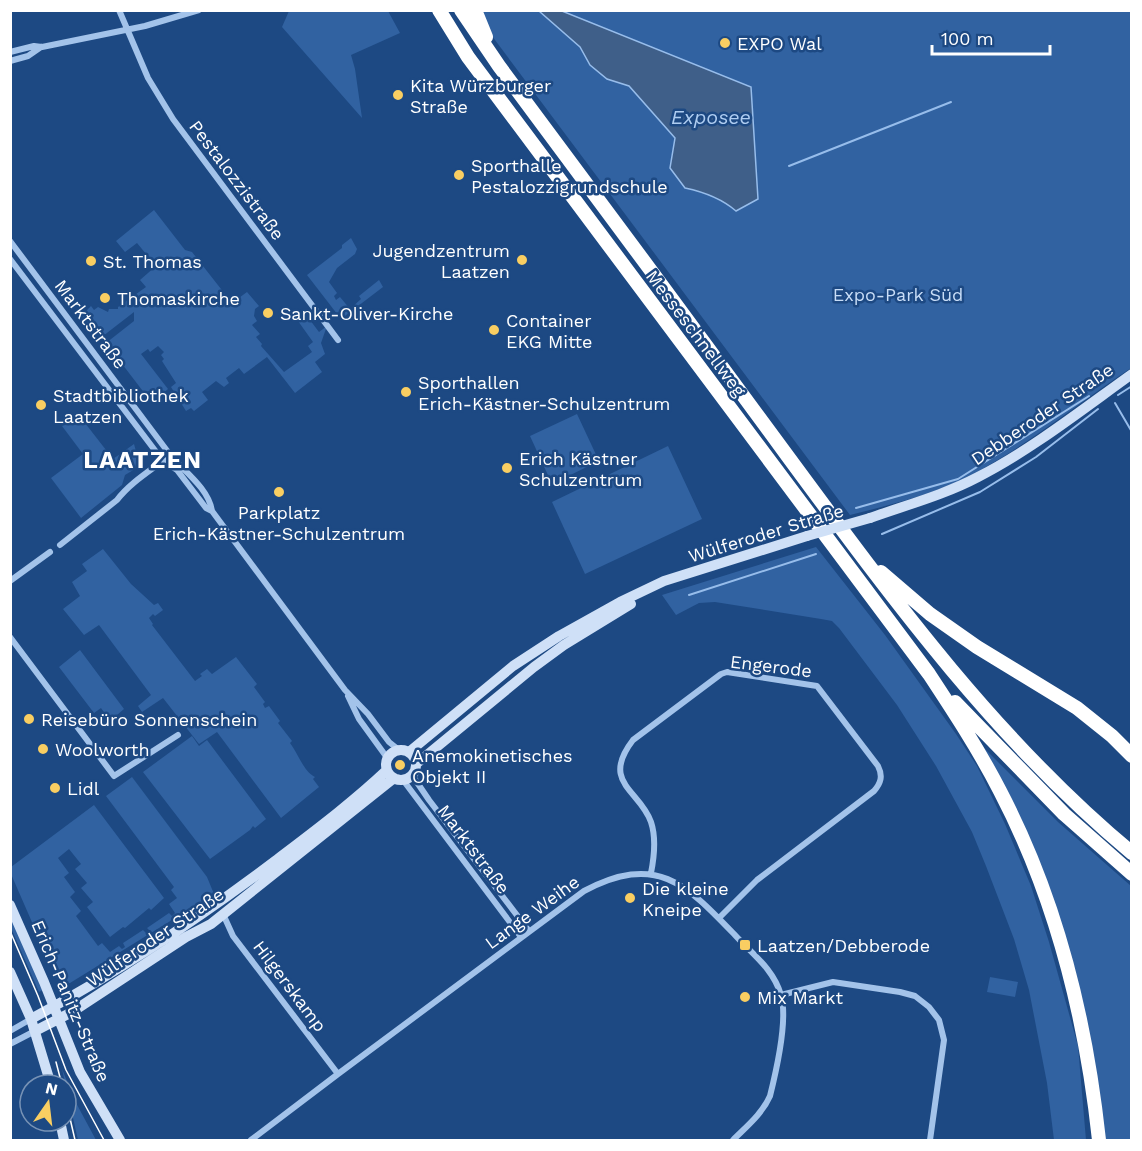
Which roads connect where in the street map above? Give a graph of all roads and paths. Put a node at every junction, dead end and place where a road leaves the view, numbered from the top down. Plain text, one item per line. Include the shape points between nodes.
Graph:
1 (119, 10) edge
2 (199, 10) edge
3 (439, 10) edge
4 (460, 10) edge
5 (475, 10) edge
6 (126, 29) junction
7 (42, 46) junction
8 (10, 52) edge
9 (10, 61) edge
10 (499, 66) junction
11 (10, 241) edge
12 (10, 259) edge
13 (338, 340) dead end
14 (1131, 374) edge
15 (171, 456) junction
16 (163, 461) junction
17 (212, 511) junction
18 (870, 518) joint
19 (60, 545) dead end
20 (50, 552) dead end
21 (862, 555) junction
22 (10, 581) edge
23 (572, 635) junction
24 (10, 637) edge
25 (929, 674) junction
26 (345, 690) junction
27 (178, 735) dead end
28 (404, 751) junction
29 (1131, 756) edge
30 (400, 771) junction
31 (1131, 853) edge
32 (651, 873) junction
33 (1131, 874) edge
34 (10, 905) edge
35 (223, 914) junction
36 (719, 918) junction
37 (529, 931) junction
38 (521, 937) junction
39 (10, 972) edge
40 (781, 995) junction
41 (54, 1007) junction
42 (31, 1019) junction
43 (58, 1019) junction
44 (10, 1031) edge
45 (35, 1031) junction
46 (10, 1044) edge
47 (47, 1073) edge
48 (338, 1074) junction
49 (120, 1140) edge
50 (251, 1140) edge
51 (733, 1140) edge
52 (930, 1140) edge
53 (1099, 1140) edge

1 - 6 street, Pestalozzistraße
2 - 6 street
3 - 25 highway, Messeschnellweg via 468,57
4 - 10 highway, Messeschnellweg
5 - 10 highway
6 - 7 street
6 - 13 street, Pestalozzistraße via 148,78 173,119
7 - 8 street
7 - 9 street via 28,56
10 - 21 highway, Messeschnellweg
11 - 15 street, Marktstraße
12 - 16 street, Marktstraße
14 - 18 street, Debberoder Straße via 978,477
15 - 16 street
15 - 17 street, Marktstraße via 211,503
16 - 17 street, Marktstraße via 177,470
16 - 19 street
17 - 26 street, Marktstraße
18 - 23 street, Wülferoder Straße, bridge via 672,580 667,587
20 - 22 street
21 - 29 highway via 930,614 1077,708
21 - 31 highway via 907,616 1022,751
23 - 28 street, Wülferoder Straße via 494,681
23 - 30 street, Wülferoder Straße
24 - 27 street via 114,776
25 - 33 highway via 1012,764
25 - 53 highway via 1000,791 1042,885 1080,1011
26 - 28 street, Marktstraße via 389,742
26 - 30 street, Marktstraße via 359,718
28 - 30 street, Wülferoder Straße via 393,753
28 - 30 street via 414,757
30 - 35 street, Wülferoder Straße
30 - 37 street, Marktstraße via 429,800
30 - 38 street, Marktstraße
30 - 41 street, Wülferoder Straße via 183,929
32 - 36 street, Lange Weihe via 681,884
32 - 36 street, Engerode via 651,822 625,786 621,771 633,740 721,674 817,686 878,766 879,785 757,880
32 - 37 street, Lange Weihe via 622,875 596,884
34 - 41 street, Erich-Panitz-Straße
35 - 43 street, Wülferoder Straße
35 - 48 street, Hilgerskamp via 233,936
36 - 40 street, Lange Weihe via 767,967
37 - 38 street, Lange Weihe
38 - 48 street, Lange Weihe
39 - 42 street
40 - 51 street, Lange Weihe via 783,1023 771,1096 756,1119
40 - 52 street via 833,982 900,992 915,996 929,1007 939,1020 944,1040
41 - 42 street, Wülferoder Straße
41 - 43 street, Erich-Panitz-Straße
42 - 44 street, Wülferoder Straße
42 - 45 street
43 - 45 street, Wülferoder Straße
43 - 49 street, Erich-Panitz-Straße via 80,1072
45 - 46 street, Wülferoder Straße
45 - 47 street
48 - 50 street, Lange Weihe

